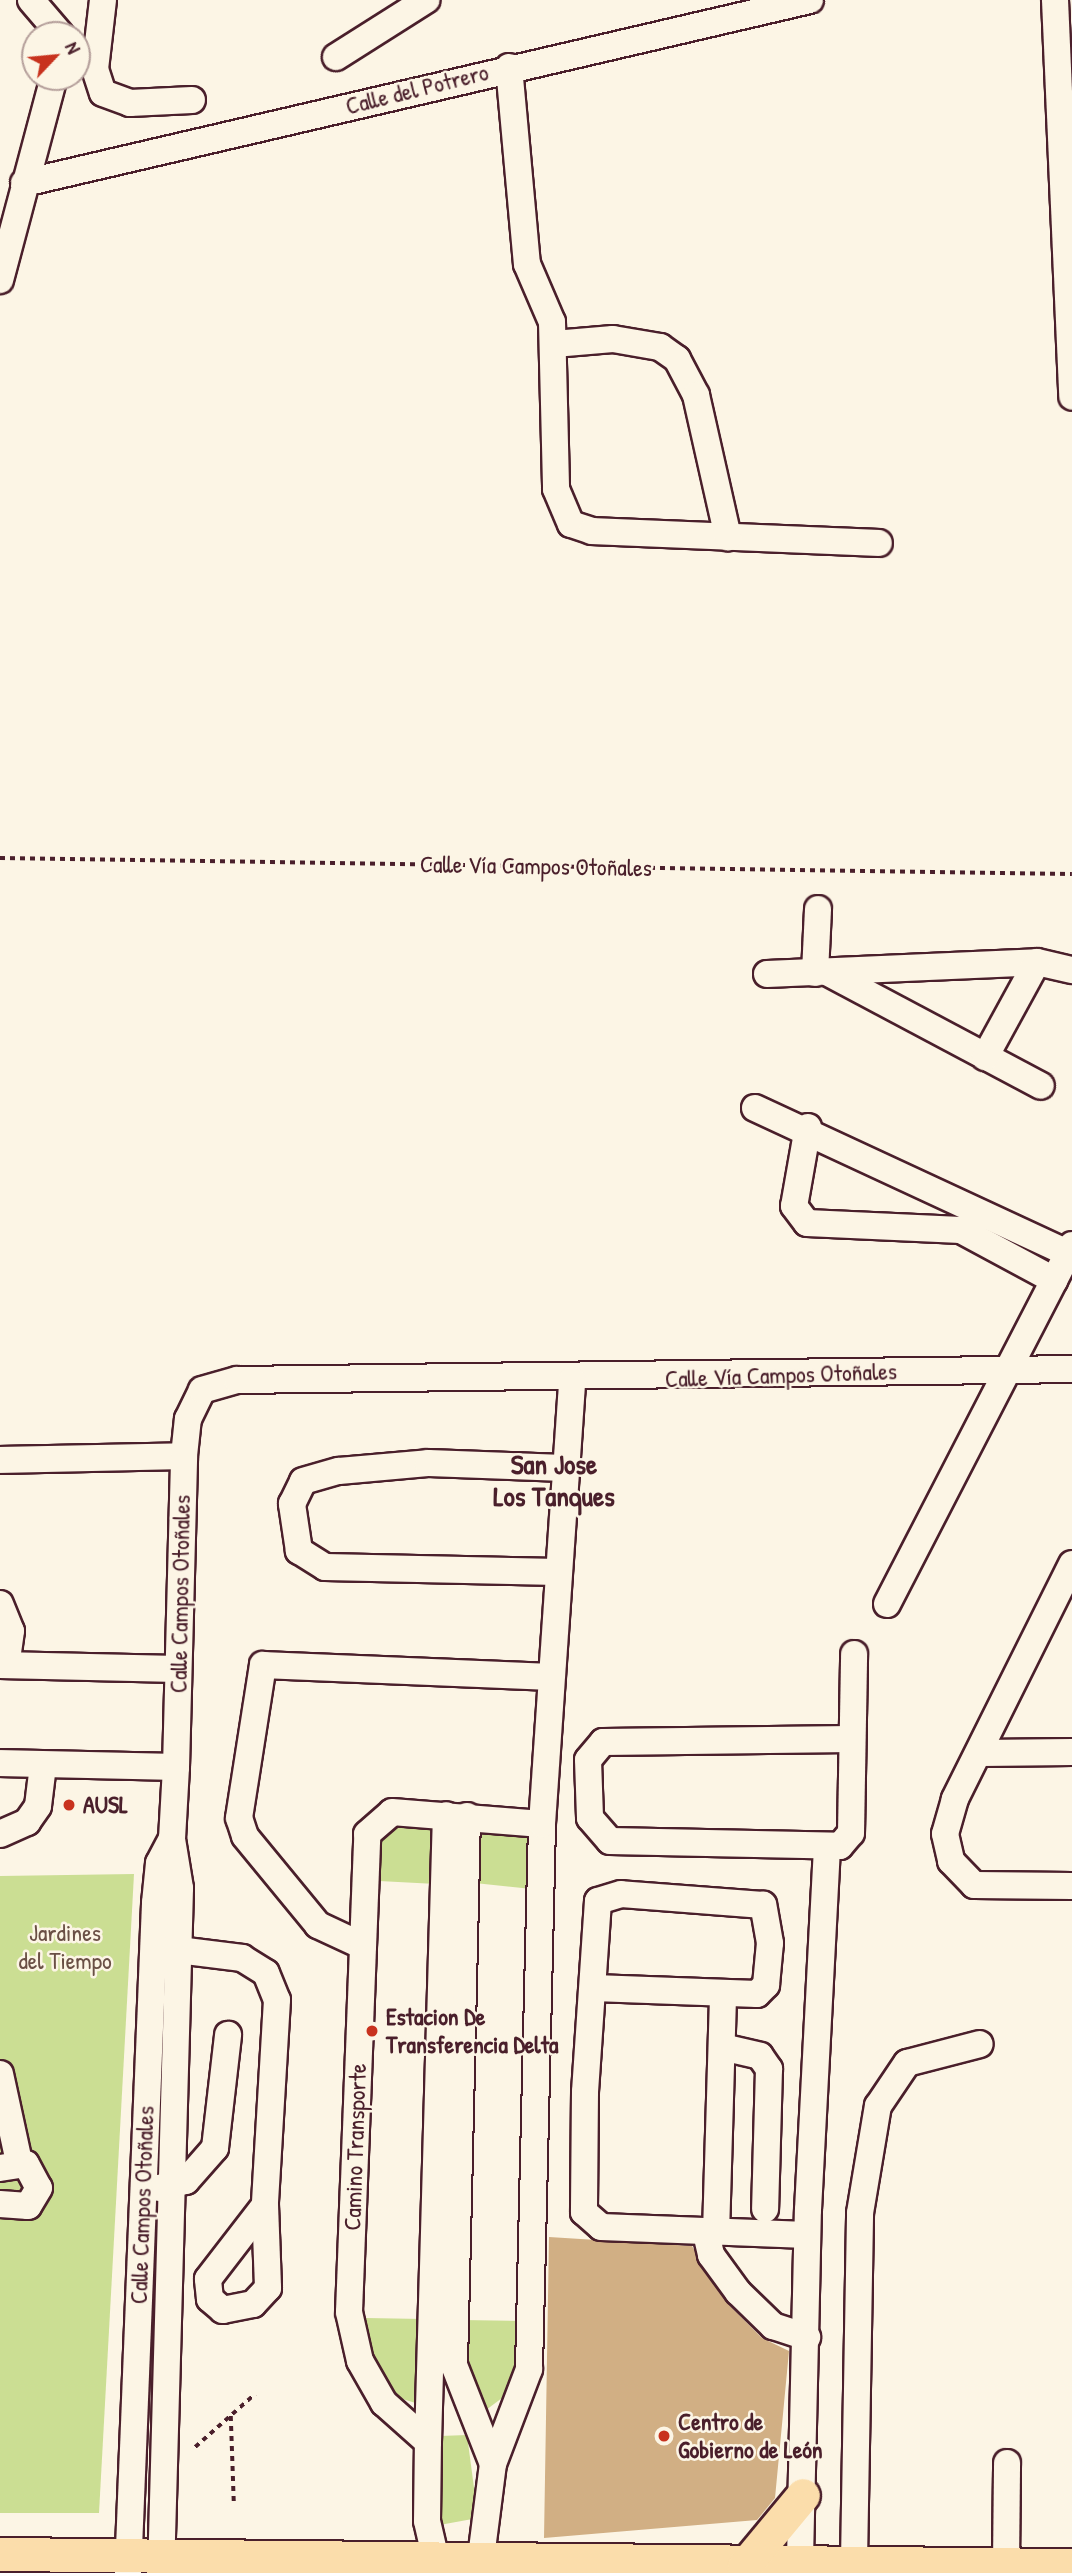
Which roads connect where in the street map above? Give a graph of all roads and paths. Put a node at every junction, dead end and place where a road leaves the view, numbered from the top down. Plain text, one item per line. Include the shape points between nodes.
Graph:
1 (31, 0) edge
2 (103, 0) edge
3 (426, 0) edge
4 (810, 0) edge
5 (1055, 0) edge
6 (49, 21) edge
7 (336, 57) dead end
8 (509, 67) junction
9 (50, 91) edge
10 (192, 100) dead end
11 (24, 183) junction
12 (0, 280) edge
13 (554, 344) junction
14 (1072, 397) edge
15 (728, 537) junction
16 (879, 543) dead end
17 (0, 858) edge
18 (1072, 874) edge
19 (818, 909) dead end
20 (1037, 962) junction
21 (895, 966) junction
22 (1072, 970) edge
23 (821, 972) junction
24 (767, 974) dead end
25 (883, 1003) junction
26 (985, 1057) junction
27 (1041, 1086) dead end
28 (755, 1108) dead end
29 (808, 1127) junction
30 (944, 1190) junction
31 (927, 1224) junction
32 (1070, 1249) edge
33 (1054, 1280) junction
34 (1007, 1368) junction
35 (1072, 1369) edge
36 (237, 1380) joint
37 (572, 1380) junction
38 (184, 1456) junction
39 (0, 1460) edge
40 (565, 1468) junction
41 (1072, 1564) edge
42 (558, 1572) junction
43 (0, 1604) edge
44 (887, 1604) dead end
45 (1062, 1605) edge
46 (854, 1654) dead end
47 (3, 1665) edge
48 (178, 1669) junction
49 (551, 1677) junction
50 (851, 1739) junction
51 (1072, 1752) edge
52 (981, 1753) junction
53 (0, 1763) edge
54 (43, 1767) junction
55 (176, 1767) junction
56 (457, 1815) junction
57 (542, 1824) junction
58 (0, 1834) edge
59 (172, 1839) junction
60 (827, 1850) junction
61 (1072, 1886) edge
62 (363, 1946) junction
63 (179, 1947) junction
64 (153, 1948) junction
65 (594, 1988) junction
66 (723, 1996) junction
67 (228, 2035) dead end
68 (980, 2044) dead end
69 (722, 2047) junction
70 (0, 2074) edge
71 (9, 2165) edge
72 (173, 2188) junction
73 (143, 2189) junction
74 (265, 2205) dead end
75 (2, 2209) edge
76 (765, 2209) dead end
77 (711, 2233) junction
78 (807, 2235) junction
79 (807, 2337) junction
80 (255, 2394) dead end
81 (516, 2407) junction
82 (430, 2408) junction
83 (468, 2412) junction
84 (231, 2416) junction
85 (428, 2442) junction
86 (195, 2447) dead end
87 (1007, 2463) dead end
88 (493, 2465) junction
89 (803, 2495) junction
90 (234, 2502) dead end
91 (0, 2554) edge
92 (800, 2560) junction
93 (854, 2561) junction
94 (145, 2564) edge
95 (1006, 2564) junction
96 (436, 2565) edge
97 (478, 2565) edge
98 (1072, 2565) edge
99 (744, 2566) junction

1 - 6 street
2 - 10 street via 95,69 103,93 130,103
3 - 7 street
4 - 8 street, Calle del Potrero
5 - 14 street
8 - 11 street, Calle del Potrero
8 - 13 street via 527,264
9 - 11 street
11 - 12 street
13 - 15 street via 613,338 660,347 677,359 696,394
13 - 15 street via 556,489 571,524 592,531
15 - 16 street
17 - 18 path, Calle Vía Campos Otoñales
19 - 23 street
20 - 21 street
20 - 22 street
20 - 26 street
21 - 23 street
21 - 25 street
23 - 24 street
23 - 25 street
25 - 26 street
26 - 27 street
28 - 29 street
29 - 30 street
29 - 31 street via 794,1206 807,1223
30 - 31 street
30 - 32 street
31 - 33 street via 961,1230
32 - 33 street
33 - 34 street
34 - 35 street, Calle Vía Campos Otoñales
34 - 37 street, Calle Vía Campos Otoñales
34 - 44 street
36 - 37 street, Calle Vía Campos Otoñales
36 - 38 street, Calle Campos Otoñales via 202,1390 188,1419
37 - 40 street
38 - 39 street
38 - 48 street, Calle Campos Otoñales
40 - 42 street
40 - 42 street via 428,1463 339,1471 303,1481 292,1504 299,1551 325,1567
41 - 45 street
42 - 49 street
43 - 47 street via 11,1631
45 - 52 street
46 - 50 street
47 - 48 street
48 - 55 street, Calle Campos Otoñales
49 - 57 street
49 - 62 street via 263,1665 239,1818 245,1836 318,1925
50 - 60 street via 851,1833
50 - 60 street via 622,1738 598,1743 588,1760 590,1818 610,1841
51 - 52 street
52 - 61 street via 948,1821 946,1847 957,1871 984,1887
53 - 54 street
54 - 55 street
54 - 58 street via 38,1806 27,1822
55 - 59 street, Calle Campos Otoñales
56 - 57 street, Camino Transporte
56 - 62 street, Camino Transporte via 392,1812 374,1822 367,1835
56 - 82 street
56 - 83 street via 454,2365
57 - 81 street via 533,2318 529,2369
59 - 63 street, Calle Campos Otoñales via 181,1864
59 - 64 street, Calle Campos Otoñales via 159,1863
60 - 78 street
62 - 85 street, Camino Transporte via 349,2312 360,2361 384,2403
63 - 64 street
63 - 72 street, Calle Campos Otoñales
63 - 74 street via 242,1958 267,1973 273,1986
64 - 73 street, Calle Campos Otoñales
65 - 66 street
65 - 66 street via 602,1899 754,1900 771,1924 766,1985 757,1994
65 - 77 street via 586,2092 587,2219 601,2227
66 - 69 street
67 - 72 street via 215,2148 201,2169
68 - 93 street via 907,2063 878,2106 860,2213
69 - 76 street via 760,2056 769,2069
69 - 77 street
70 - 71 street
71 - 75 street via 36,2174 37,2196 28,2206
72 - 73 street
72 - 94 street, Calle Campos Otoñales
73 - 94 street, Calle Campos Otoñales
77 - 78 street
77 - 79 street via 712,2255 738,2291 773,2326
78 - 79 street
79 - 89 street
80 - 84 path
81 - 83 street
81 - 88 street
82 - 83 street
82 - 85 street
83 - 88 street
84 - 86 path
84 - 90 path
85 - 96 street via 427,2521
87 - 95 street
88 - 97 street
89 - 92 street
89 - 99 main road
91 - 94 main road
92 - 93 main road
92 - 99 main road
93 - 95 main road
94 - 96 main road
95 - 98 main road
96 - 97 main road
97 - 99 main road

